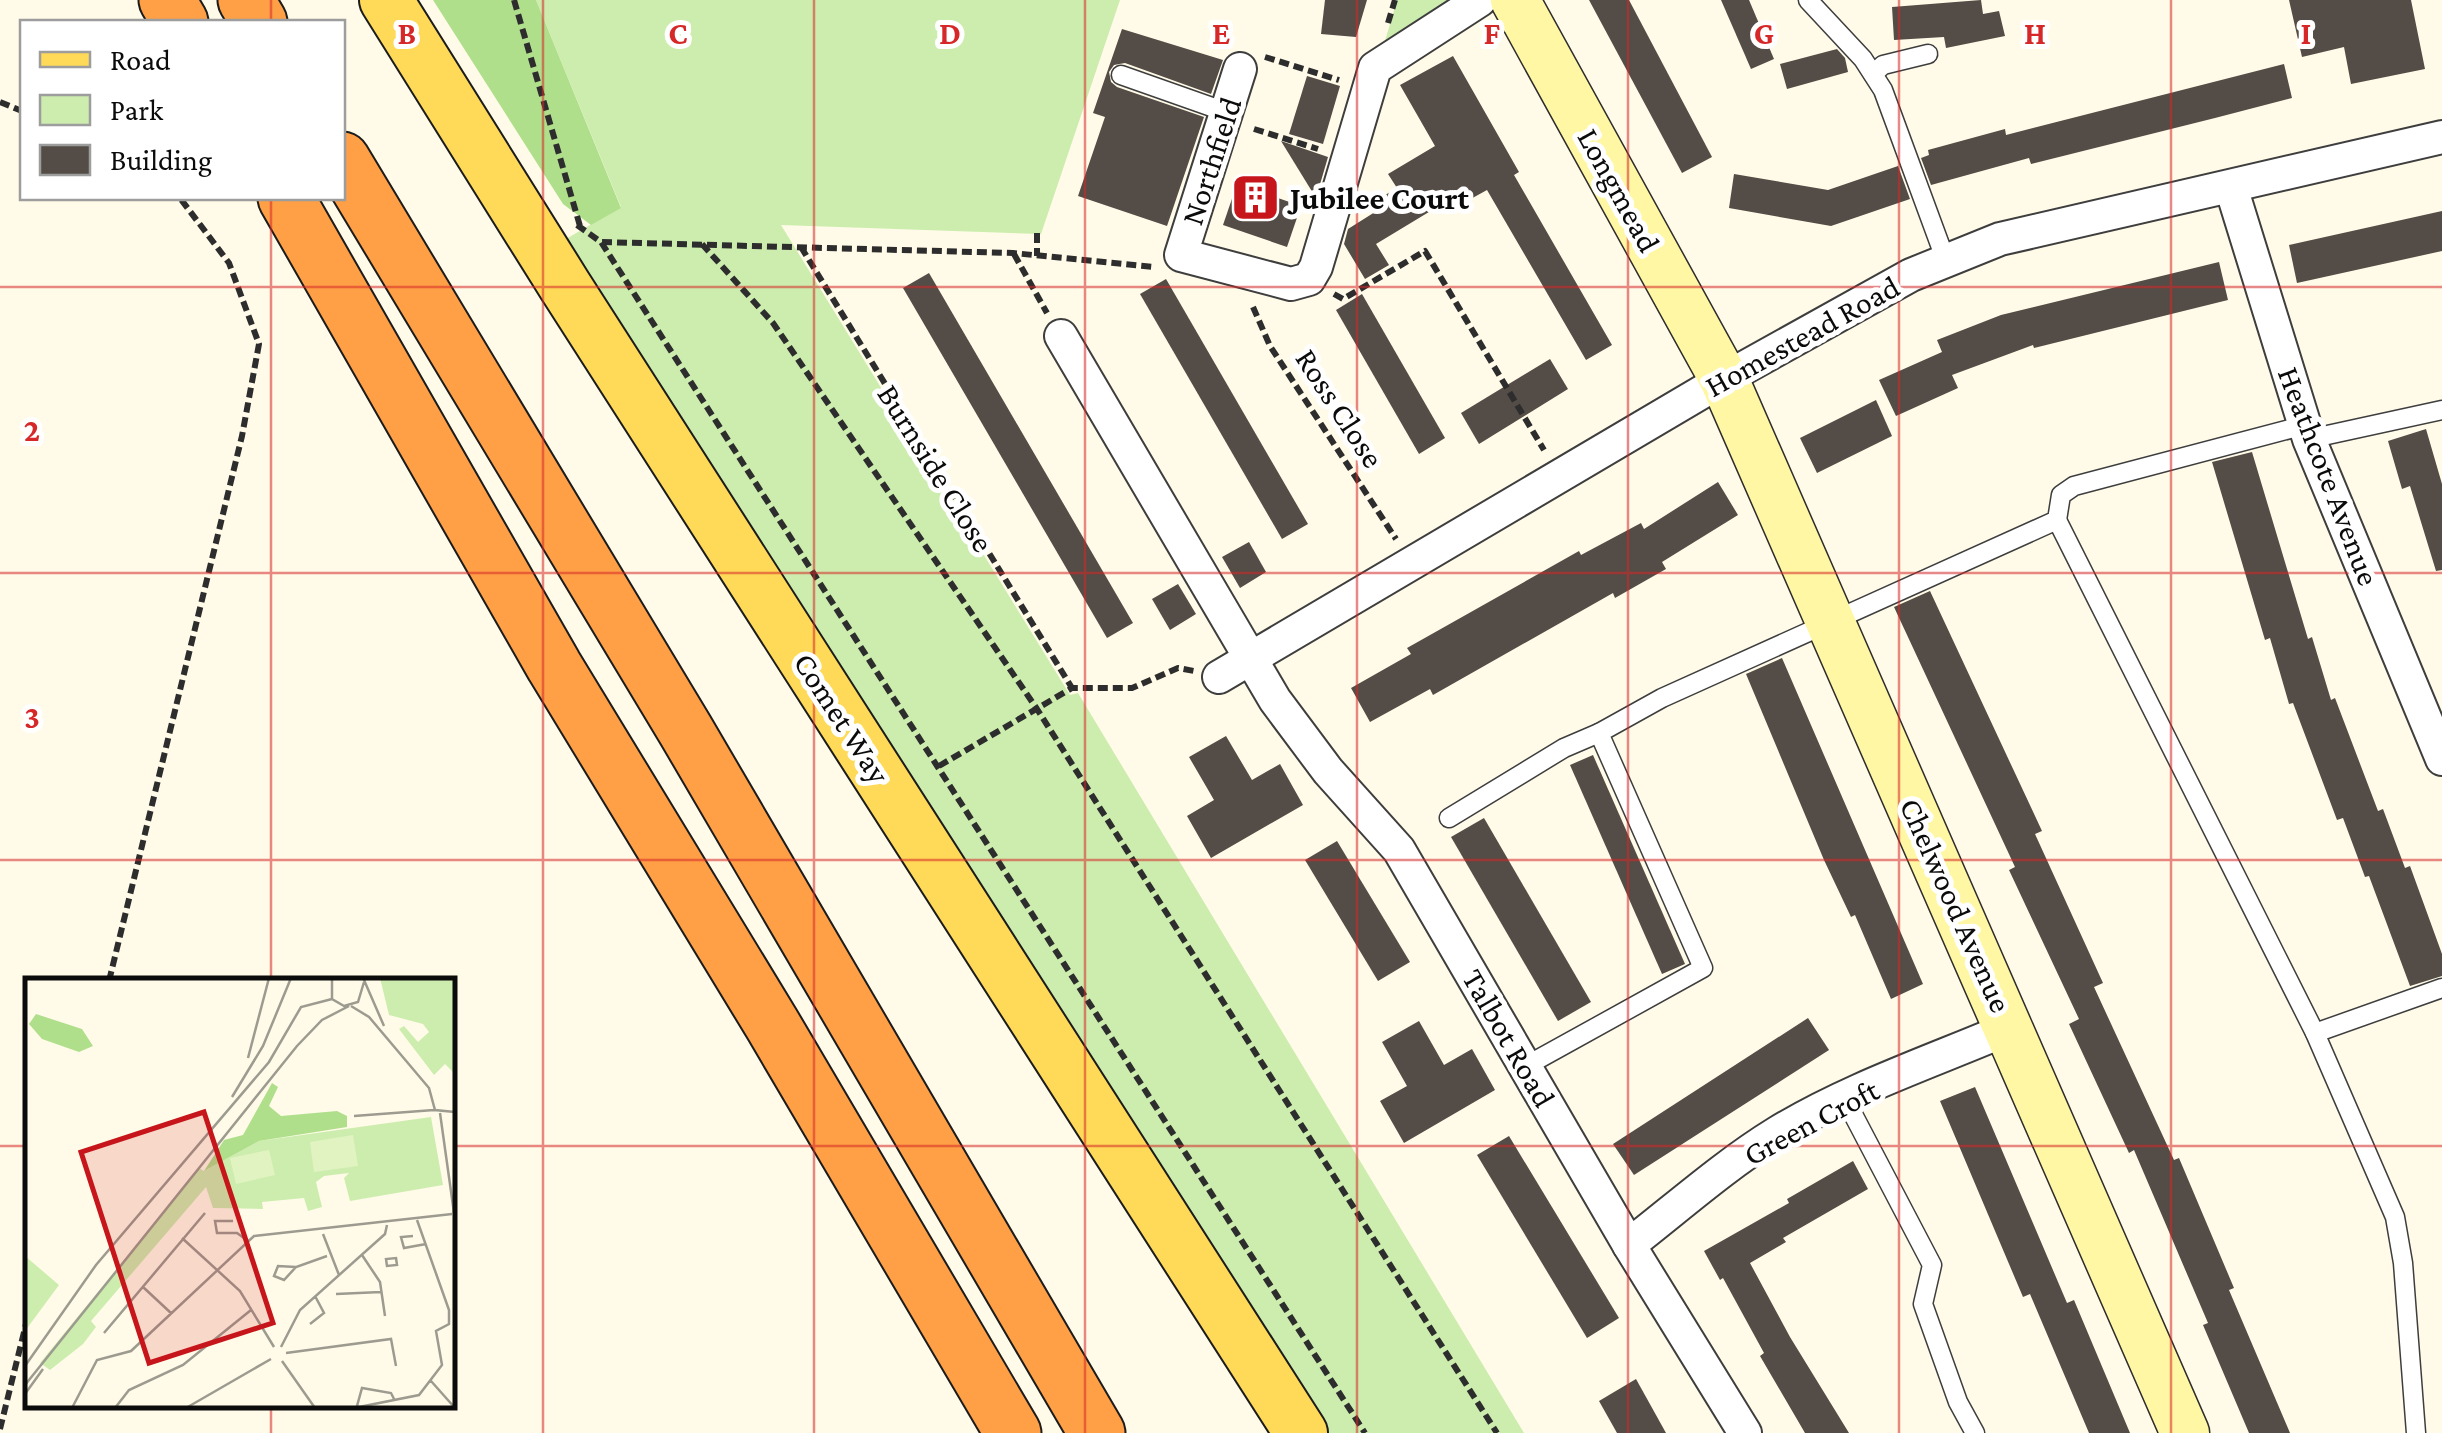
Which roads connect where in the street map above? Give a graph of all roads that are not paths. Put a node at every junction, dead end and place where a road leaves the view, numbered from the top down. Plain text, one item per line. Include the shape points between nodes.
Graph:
1 (386, 0) edge
2 (1480, 0) edge
3 (1515, 0) edge
4 (1808, 0) edge
5 (1928, 54) dead end
6 (1240, 69) road end
7 (1873, 74) junction
8 (1122, 75) dead end
9 (1225, 116) junction
10 (2442, 137) edge
11 (345, 165) edge
12 (2232, 187) junction
13 (287, 200) edge
14 (1946, 261) junction
15 (1061, 336) road end
16 (1724, 379) junction
17 (2442, 410) edge
18 (2307, 432) junction
19 (2057, 520) junction
20 (1831, 620) junction
21 (1251, 659) junction
22 (1219, 677) road end
23 (1599, 733) junction
24 (2442, 759) edge
25 (1449, 818) dead end
26 (2442, 988) edge
27 (2010, 1028) junction
28 (2315, 1033) junction
29 (1526, 1066) junction
30 (1845, 1099) junction
31 (1630, 1245) junction
32 (1013, 1433) edge
33 (1097, 1433) edge
34 (1301, 1433) edge
35 (1745, 1433) edge
36 (1975, 1433) edge
37 (2185, 1433) edge
38 (2416, 1433) edge

1 - 34 main road, Comet Way
2 - 9 street, Northfield via 1376,68 1309,278 1291,284 1182,254
3 - 16 street, Longmead
4 - 7 lane
5 - 7 lane
6 - 9 street, Northfield
7 - 14 lane
8 - 9 lane
10 - 12 street, Homestead Road
11 - 33 highway
12 - 14 street, Homestead Road via 2000,239
12 - 18 street, Heathcote Avenue
13 - 32 highway via 554,666
14 - 16 street, Homestead Road
15 - 21 street
16 - 20 street, Chelwood Avenue
16 - 21 street, Homestead Road
17 - 18 lane
18 - 19 lane via 2074,486 2061,495
18 - 24 street, Heathcote Avenue
19 - 20 lane
19 - 28 lane
20 - 23 lane
20 - 27 street, Chelwood Avenue
21 - 22 street, Homestead Road
21 - 29 street, Talbot Road via 1328,771 1398,850
23 - 25 lane
23 - 29 lane via 1703,968
26 - 28 lane
27 - 30 street, Green Croft
27 - 37 street, Chelwood Avenue
28 - 38 lane via 2395,1218
29 - 31 street, Talbot Road
30 - 31 street, Green Croft via 1746,1154
30 - 36 lane via 1932,1266 1923,1304
31 - 35 street, Talbot Road

